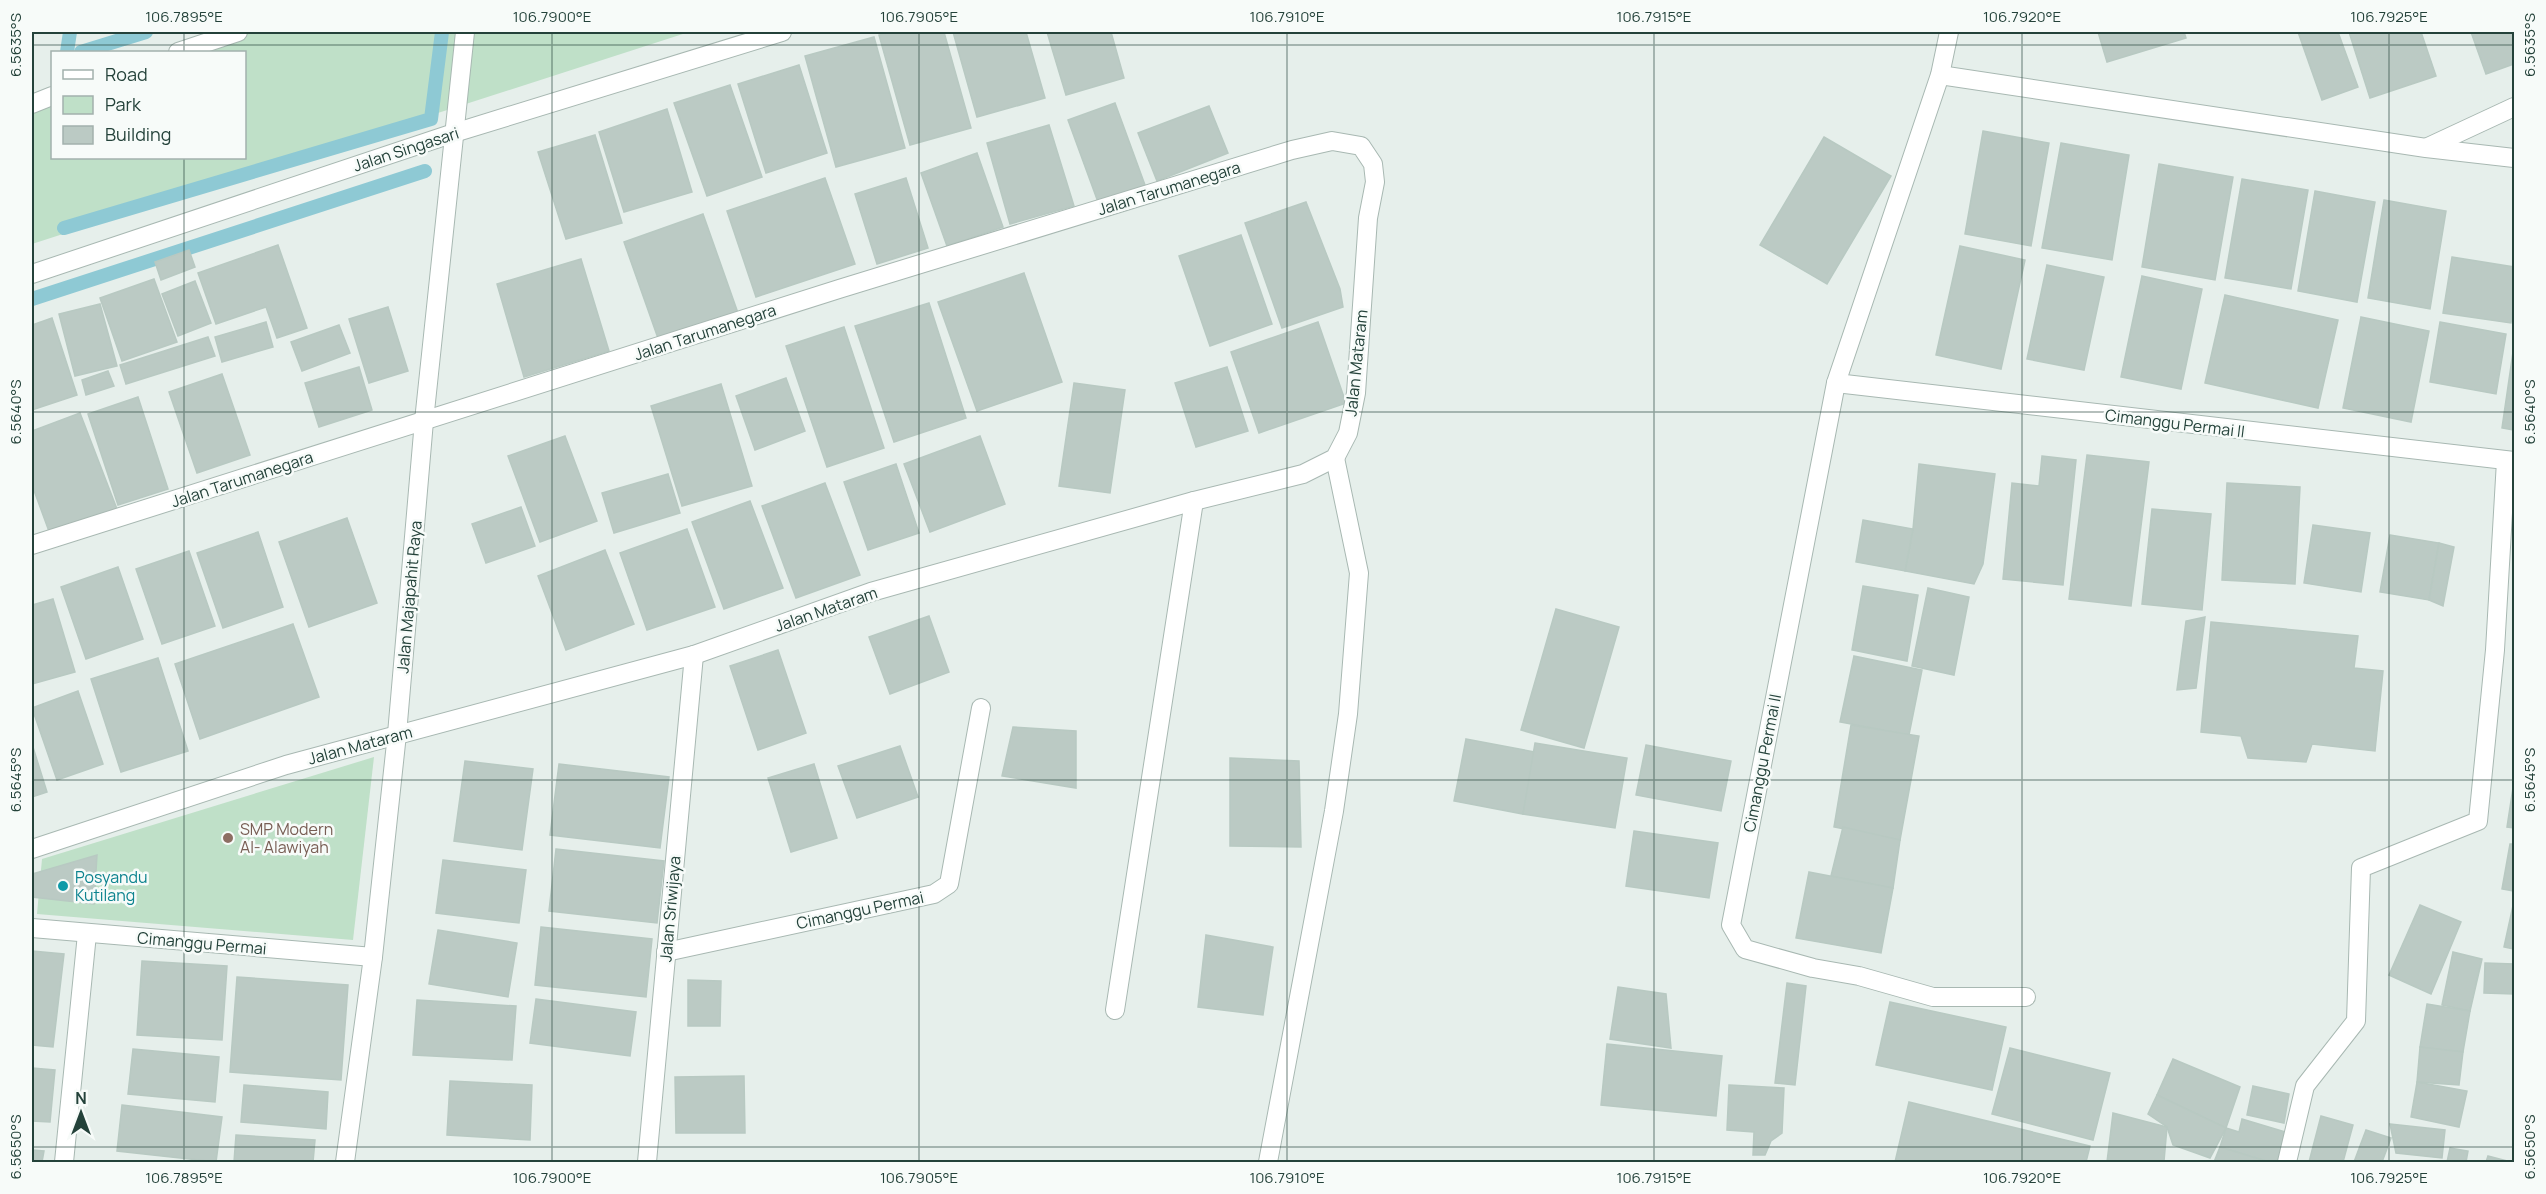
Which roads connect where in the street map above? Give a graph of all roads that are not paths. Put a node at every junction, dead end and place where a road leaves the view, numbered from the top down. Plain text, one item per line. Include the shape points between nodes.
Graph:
1 (238, 32) edge
2 (465, 32) edge
3 (782, 32) edge
4 (1949, 32) edge
5 (181, 51) edge
6 (1940, 75) junction
7 (51, 96) edge
8 (32, 104) edge
9 (2514, 106) edge
10 (454, 133) junction
11 (2426, 148) junction
12 (2514, 158) edge
13 (1373, 164) joint
14 (32, 274) edge
15 (1836, 384) junction
16 (424, 421) junction
17 (1335, 458) junction
18 (2510, 461) edge
19 (1194, 501) junction
20 (32, 545) edge
21 (694, 656) junction
22 (981, 708) dead end
23 (397, 734) junction
24 (32, 849) edge
25 (32, 928) edge
26 (87, 934) junction
27 (666, 952) junction
28 (373, 957) junction
29 (2026, 997) dead end
30 (1115, 1010) dead end
31 (64, 1162) edge
32 (345, 1162) edge
33 (647, 1162) edge
34 (1268, 1162) edge
35 (2287, 1162) edge

1 - 5 street
2 - 10 street, Jalan Majapahit Raya
3 - 10 street, Jalan Singasari
4 - 6 street, Cimanggu Permai II
6 - 11 street
6 - 15 street, Cimanggu Permai II
7 - 8 street
9 - 11 street
10 - 14 street, Jalan Singasari
10 - 16 street, Jalan Majapahit Raya
11 - 12 street
13 - 16 street, Jalan Tarumanegara via 1361,146 1352,144 1332,141 1292,150
13 - 17 street, Jalan Mataram via 1375,182 1368,218 1356,393 1348,433
15 - 18 street, Cimanggu Permai II
15 - 29 street, Cimanggu Permai II via 1731,924 1745,950 1813,968 1859,976 1933,997
16 - 20 street, Jalan Tarumanegara
16 - 23 street, Jalan Majapahit Raya
17 - 19 street, Jalan Mataram via 1303,474
17 - 34 street via 1359,573 1348,714 1334,811
18 - 35 street via 2478,821 2361,868 2356,1021 2305,1086
19 - 21 street, Jalan Mataram via 872,592
19 - 30 street
21 - 23 street, Jalan Mataram
21 - 27 street, Jalan Sriwijaya
22 - 27 street, Cimanggu Permai via 949,884 934,894
23 - 24 street, Jalan Mataram via 286,765
23 - 28 street, Jalan Majapahit Raya
25 - 26 street, Cimanggu Permai
26 - 28 street, Cimanggu Permai
26 - 31 street
27 - 33 street, Jalan Sriwijaya
28 - 32 street, Jalan Majapahit Raya

